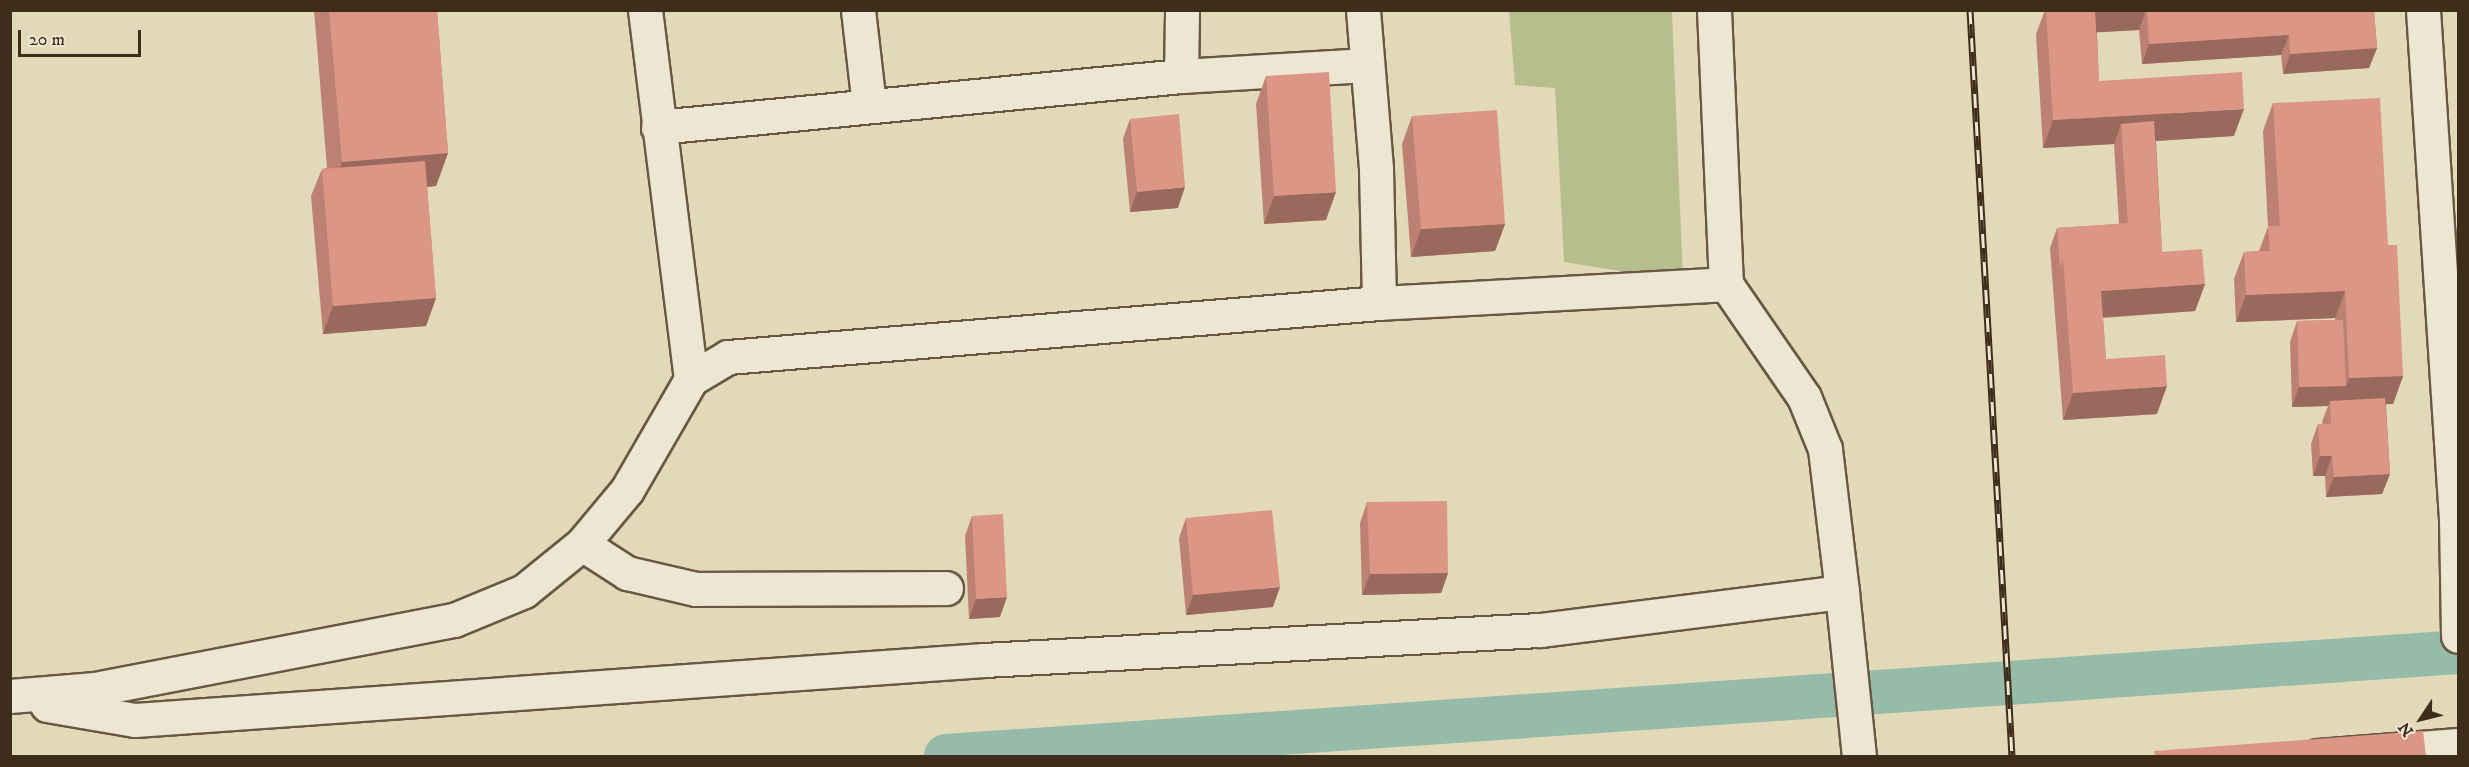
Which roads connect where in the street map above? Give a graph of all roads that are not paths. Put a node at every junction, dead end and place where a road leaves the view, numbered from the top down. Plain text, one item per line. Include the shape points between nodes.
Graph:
1 (645, 10) edge
2 (858, 10) edge
3 (1182, 10) edge
4 (1363, 10) edge
5 (1714, 10) edge
6 (2423, 10) edge
7 (1367, 65) junction
8 (1180, 76) junction
9 (869, 105) junction
10 (658, 127) junction
11 (1726, 284) junction
12 (1379, 303) junction
13 (691, 379) junction
14 (2457, 519) edge
15 (582, 544) junction
16 (946, 588) dead end
17 (1842, 592) junction
18 (2458, 636) edge
19 (10, 698) edge
20 (2458, 746) edge
21 (1859, 756) edge
22 (2319, 756) edge

1 - 10 street
2 - 9 street
3 - 8 street
4 - 7 street
5 - 11 street
6 - 14 street
7 - 8 street
7 - 12 street
8 - 9 street
9 - 10 street
10 - 13 street
11 - 12 street
11 - 17 street via 1804,397 1825,449
12 - 13 street via 728,357
13 - 15 street via 627,490
14 - 18 street
15 - 16 street via 627,573 696,589
15 - 19 street via 524,591 454,620 94,690
17 - 19 street via 1539,630 1007,658 135,720
17 - 21 street
20 - 22 street

